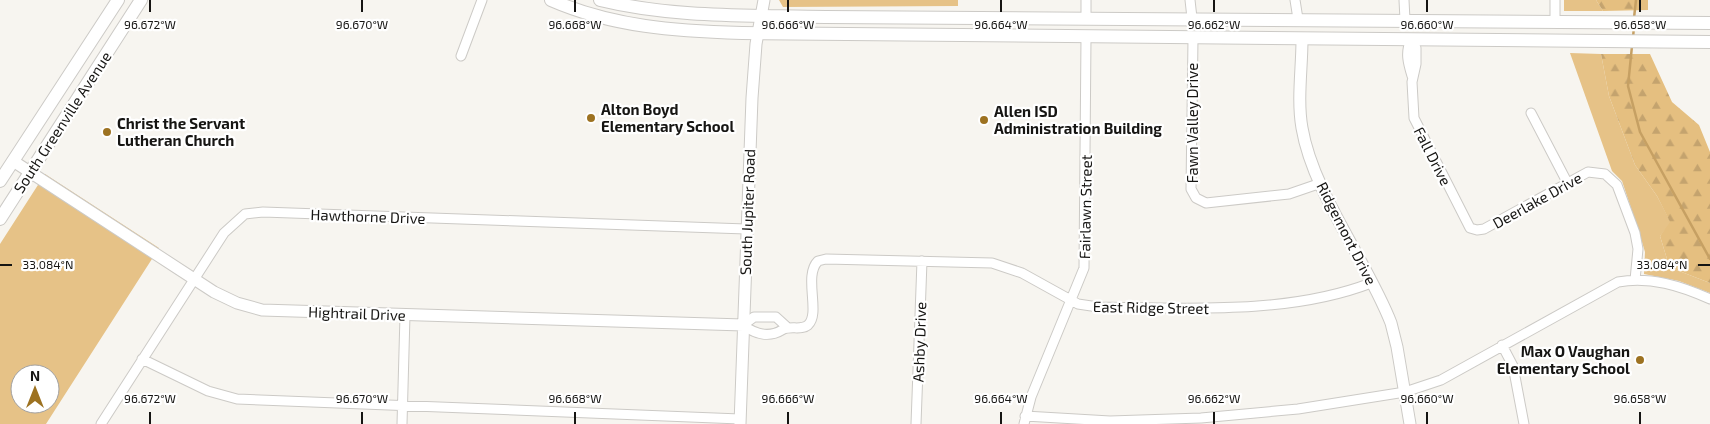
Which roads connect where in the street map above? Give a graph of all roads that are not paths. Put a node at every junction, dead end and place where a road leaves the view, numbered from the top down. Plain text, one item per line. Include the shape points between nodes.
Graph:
1 (118, 0) edge
2 (124, 0) edge
3 (482, 0) edge
4 (551, 0) edge
5 (600, 0) edge
6 (764, 0) edge
7 (1086, 0) edge
8 (1190, 0) edge
9 (1295, 0) edge
10 (1404, 0) edge
11 (1555, 0) edge
12 (138, 4) edge
13 (579, 5) edge
14 (761, 15) junction
15 (928, 17) junction
16 (1086, 18) junction
17 (1192, 18) junction
18 (1298, 19) junction
19 (1406, 20) junction
20 (1555, 22) junction
21 (1710, 23) edge
22 (758, 33) junction
23 (928, 36) junction
24 (1086, 38) junction
25 (1192, 39) junction
26 (1302, 40) junction
27 (1411, 40) junction
28 (1710, 42) edge
29 (460, 56) dead end
30 (1531, 113) dead end
31 (13, 161) junction
32 (30, 172) junction
33 (0, 180) edge
34 (1567, 182) junction
35 (1321, 183) junction
36 (0, 219) edge
37 (746, 229) junction
38 (1474, 230) joint
39 (818, 261) joint
40 (922, 261) junction
41 (196, 279) junction
42 (1635, 280) junction
43 (1371, 283) junction
44 (1710, 299) edge
45 (1071, 300) junction
46 (405, 315) junction
47 (743, 325) junction
48 (787, 327) junction
49 (1502, 345) junction
50 (142, 359) junction
51 (1405, 392) junction
52 (403, 407) junction
53 (1024, 420) edge
54 (740, 421) edge
55 (101, 424) edge
56 (402, 424) edge
57 (916, 424) edge
58 (1410, 424) edge
59 (1524, 424) edge

1 - 31 main road, South Greenville Avenue
2 - 12 main road
3 - 29 street
4 - 13 main road
5 - 14 main road via 637,8
6 - 14 street, South Jupiter Road
7 - 16 street
8 - 17 street
9 - 18 street
10 - 19 street
11 - 20 street
12 - 32 main road, South Greenville Avenue
13 - 22 main road via 636,26 679,31
14 - 15 main road
14 - 22 street, South Jupiter Road
15 - 16 main road
15 - 23 main road
16 - 17 main road
16 - 24 main road
17 - 18 main road
17 - 25 main road
18 - 19 main road
18 - 26 main road
19 - 20 main road
19 - 27 main road
20 - 21 main road
22 - 23 main road
22 - 37 street, South Jupiter Road
23 - 24 main road
24 - 25 main road
24 - 45 street, Fairlawn Street via 1085,260
25 - 26 main road
25 - 35 street, Fawn Valley Drive via 1192,189 1196,198 1206,203 1280,195
26 - 27 main road
26 - 35 street, Ridgemont Drive via 1302,128
27 - 28 main road
27 - 38 street, Fall Drive via 1416,48 1412,76 1414,118 1468,225
30 - 34 street
31 - 32 street, Hightrail Drive
31 - 33 main road, South Greenville Avenue
32 - 36 main road, South Greenville Avenue
32 - 41 street, Hightrail Drive
34 - 38 street, Deerlake Drive via 1484,229
34 - 42 street, Deerlake Drive via 1596,171 1614,182 1635,233 1638,248
35 - 43 street, Ridgemont Drive
37 - 41 street, Hawthorne Drive via 254,212 245,214 232,224
37 - 47 street, South Jupiter Road
39 - 40 street, East Ridge Street
39 - 48 street, Hightrail Drive via 812,270 811,320 804,327
40 - 45 street, East Ridge Street via 1006,266
40 - 57 street, Ashby Drive
41 - 46 street, Hightrail Drive via 224,298 262,310
41 - 50 street, Hawthorne Drive
42 - 44 street via 1660,282
42 - 49 street via 1608,286
43 - 45 street, East Ridge Street via 1339,294 1234,308 1098,307
43 - 51 street, Ridgemont Drive via 1391,323
45 - 53 street, Fairlawn Street
46 - 47 street, Hightrail Drive
46 - 52 street
47 - 48 street, Hightrail Drive via 754,333 775,334
47 - 48 street, Hightrail Drive via 754,317 776,317
47 - 54 street, South Jupiter Road
49 - 51 street via 1441,380
49 - 59 street via 1513,366
50 - 52 street via 208,391 237,399
50 - 55 street, Hawthorne Drive
51 - 53 street via 1298,409 1201,418
51 - 58 street, Ridgemont Drive
52 - 54 street
52 - 56 street

